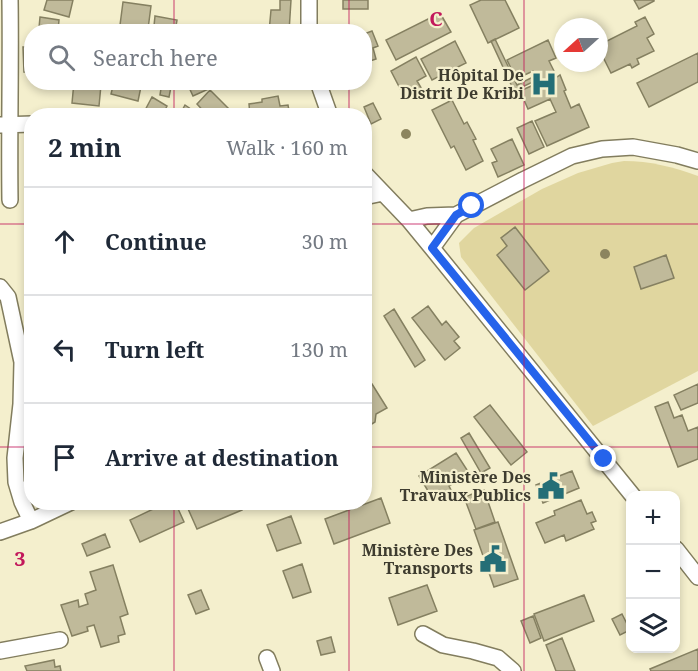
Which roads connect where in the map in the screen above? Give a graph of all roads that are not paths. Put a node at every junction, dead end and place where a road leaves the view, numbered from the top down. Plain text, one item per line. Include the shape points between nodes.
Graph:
1 (10, 0) edge
2 (309, 0) edge
3 (309, 24) edge
4 (321, 90) edge
5 (327, 108) edge
6 (24, 124) edge
7 (5, 125) edge
8 (698, 161) edge
9 (372, 181) edge
10 (383, 193) junction
11 (372, 195) edge
12 (10, 201) dead end
13 (456, 215) junction
14 (409, 220) junction
15 (432, 248) junction
16 (0, 287) edge
17 (630, 491) edge
18 (24, 506) edge
19 (26, 510) edge
20 (54, 510) edge
21 (31, 521) junction
22 (0, 532) edge
23 (680, 555) edge
24 (698, 577) edge
25 (423, 634) dead end
26 (60, 640) dead end
27 (0, 651) edge
28 (513, 671) edge

1 - 7 street
2 - 3 street
4 - 5 street
6 - 7 street
7 - 12 street via 9,136
8 - 13 street via 633,147 602,149 572,156
9 - 10 street
10 - 11 street
10 - 14 street
13 - 14 street
13 - 15 street
14 - 15 street
15 - 17 street
16 - 18 street via 8,297 22,362 15,458 16,482
19 - 21 street
20 - 21 street
21 - 22 street
23 - 24 street
25 - 28 street via 443,645 498,658
26 - 27 street

